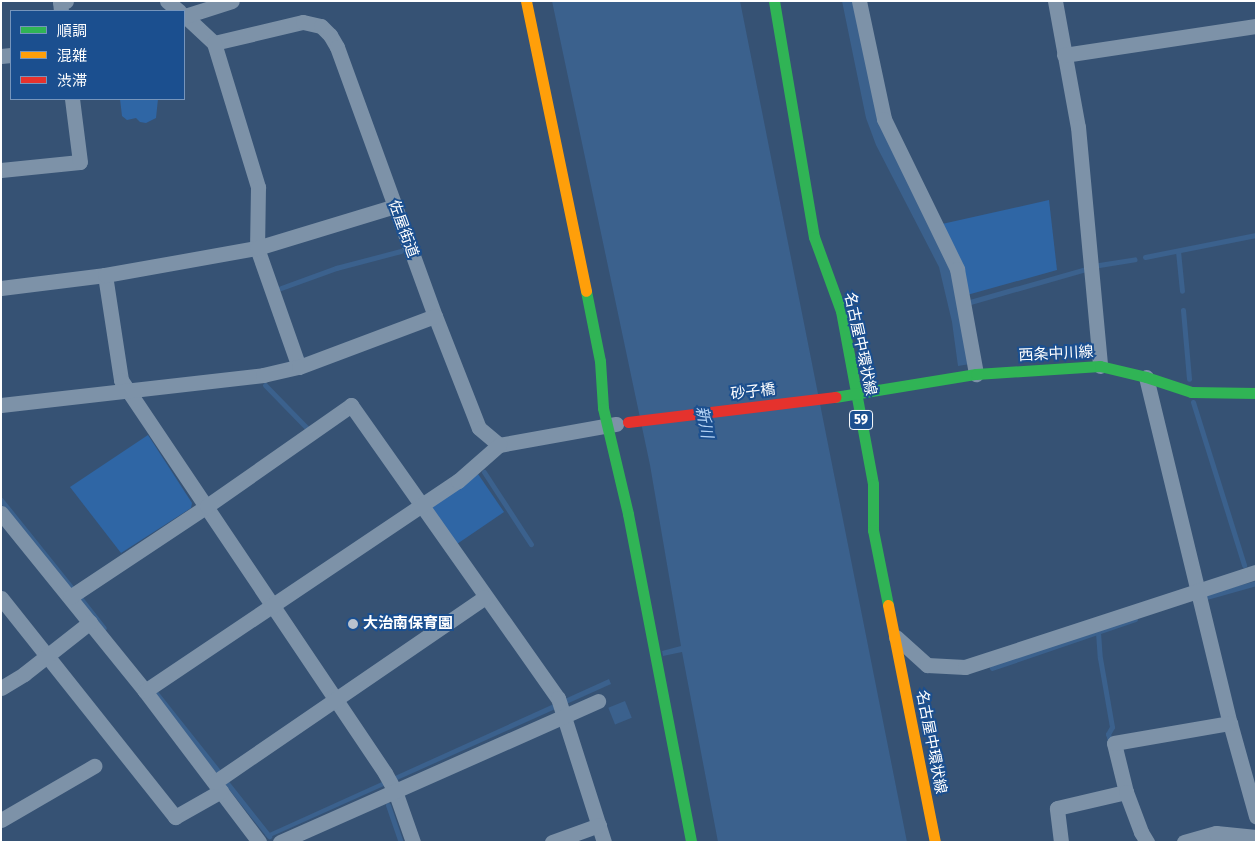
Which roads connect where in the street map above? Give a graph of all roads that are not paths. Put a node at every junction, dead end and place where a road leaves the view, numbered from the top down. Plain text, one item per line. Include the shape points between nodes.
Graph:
1 (66, 1) edge
2 (167, 1) edge
3 (232, 1) edge
4 (526, 1) edge
5 (774, 1) edge
6 (859, 1) edge
7 (1054, 1) edge
8 (61, 10) edge
9 (178, 10) edge
10 (185, 13) edge
11 (185, 16) edge
12 (1256, 26) edge
13 (214, 43) junction
14 (1064, 55) junction
15 (72, 100) edge
16 (1, 170) edge
17 (395, 206) junction
18 (257, 248) junction
19 (106, 275) junction
20 (1, 288) edge
21 (435, 316) junction
22 (1100, 366) junction
23 (300, 367) junction
24 (976, 374) junction
25 (1146, 377) junction
26 (128, 391) junction
27 (1256, 393) edge
28 (856, 395) junction
29 (1, 406) edge
30 (628, 422) joint
31 (607, 426) junction
32 (499, 446) junction
33 (422, 505) junction
34 (207, 506) junction
35 (1, 513) edge
36 (1256, 572) edge
37 (1199, 590) junction
38 (70, 597) junction
39 (485, 597) junction
40 (1, 598) edge
41 (271, 606) junction
42 (90, 622) junction
43 (896, 637) junction
44 (48, 655) junction
45 (1, 688) edge
46 (145, 691) junction
47 (335, 700) junction
48 (598, 701) dead end
49 (561, 707) junction
50 (1230, 723) junction
51 (94, 766) dead end
52 (390, 784) junction
53 (218, 787) junction
54 (1126, 792) junction
55 (1256, 816) edge
56 (1, 820) edge
57 (599, 825) junction
58 (1256, 837) edge
59 (256, 841) edge
60 (280, 842) edge
61 (413, 842) edge
62 (552, 842) edge
63 (604, 842) edge
64 (691, 842) edge
65 (935, 842) edge
66 (1061, 842) edge
67 (1148, 842) edge
68 (1184, 842) edge

1 - 8 street via 60,2
2 - 9 street
3 - 10 street
4 - 31 main road via 600,361
5 - 28 main road, 名古屋中環状線 / 59 via 814,237 841,312
6 - 24 street via 884,118 957,269
7 - 14 street
11 - 13 street
12 - 14 street
13 - 17 street, 佐屋街道 via 303,22 321,26 337,48
13 - 18 street via 258,187
14 - 22 street via 1078,127
15 - 16 street via 80,162
17 - 18 street
17 - 21 street, 佐屋街道
18 - 19 street
18 - 23 street
19 - 20 street
19 - 26 street via 121,380
21 - 23 street
21 - 32 street, 佐屋街道 via 479,428
22 - 24 main road, 西条中川線
22 - 25 main road, 西条中川線
23 - 26 street via 263,375
24 - 28 main road, 西条中川線
25 - 27 main road, 西条中川線 via 1191,392
25 - 37 street
26 - 29 street
26 - 34 street
28 - 30 main road, 砂子橋
28 - 43 main road, 名古屋中環状線 / 59 via 873,484 873,530
30 - 31 street
31 - 32 street
31 - 64 main road via 628,514
32 - 33 street via 458,481
33 - 34 street via 351,405
33 - 39 street
33 - 41 street
34 - 38 street
34 - 41 street
35 - 38 street
36 - 37 street
37 - 43 street via 966,667 927,665
37 - 50 street
38 - 42 street
39 - 47 street
39 - 49 street
40 - 44 street
41 - 46 street
41 - 47 street
42 - 44 street
42 - 46 street
43 - 65 main road, 名古屋中環状線 / 59
44 - 45 street
44 - 53 street via 175,817
46 - 53 street
47 - 52 street
47 - 53 street
48 - 49 street
49 - 52 street
49 - 57 street
50 - 54 street via 1114,743
50 - 55 street
51 - 56 street
52 - 60 street
52 - 61 street
53 - 59 street
54 - 66 street via 1057,808
54 - 67 street via 1140,832
57 - 62 street
57 - 63 street
58 - 68 street via 1216,833

